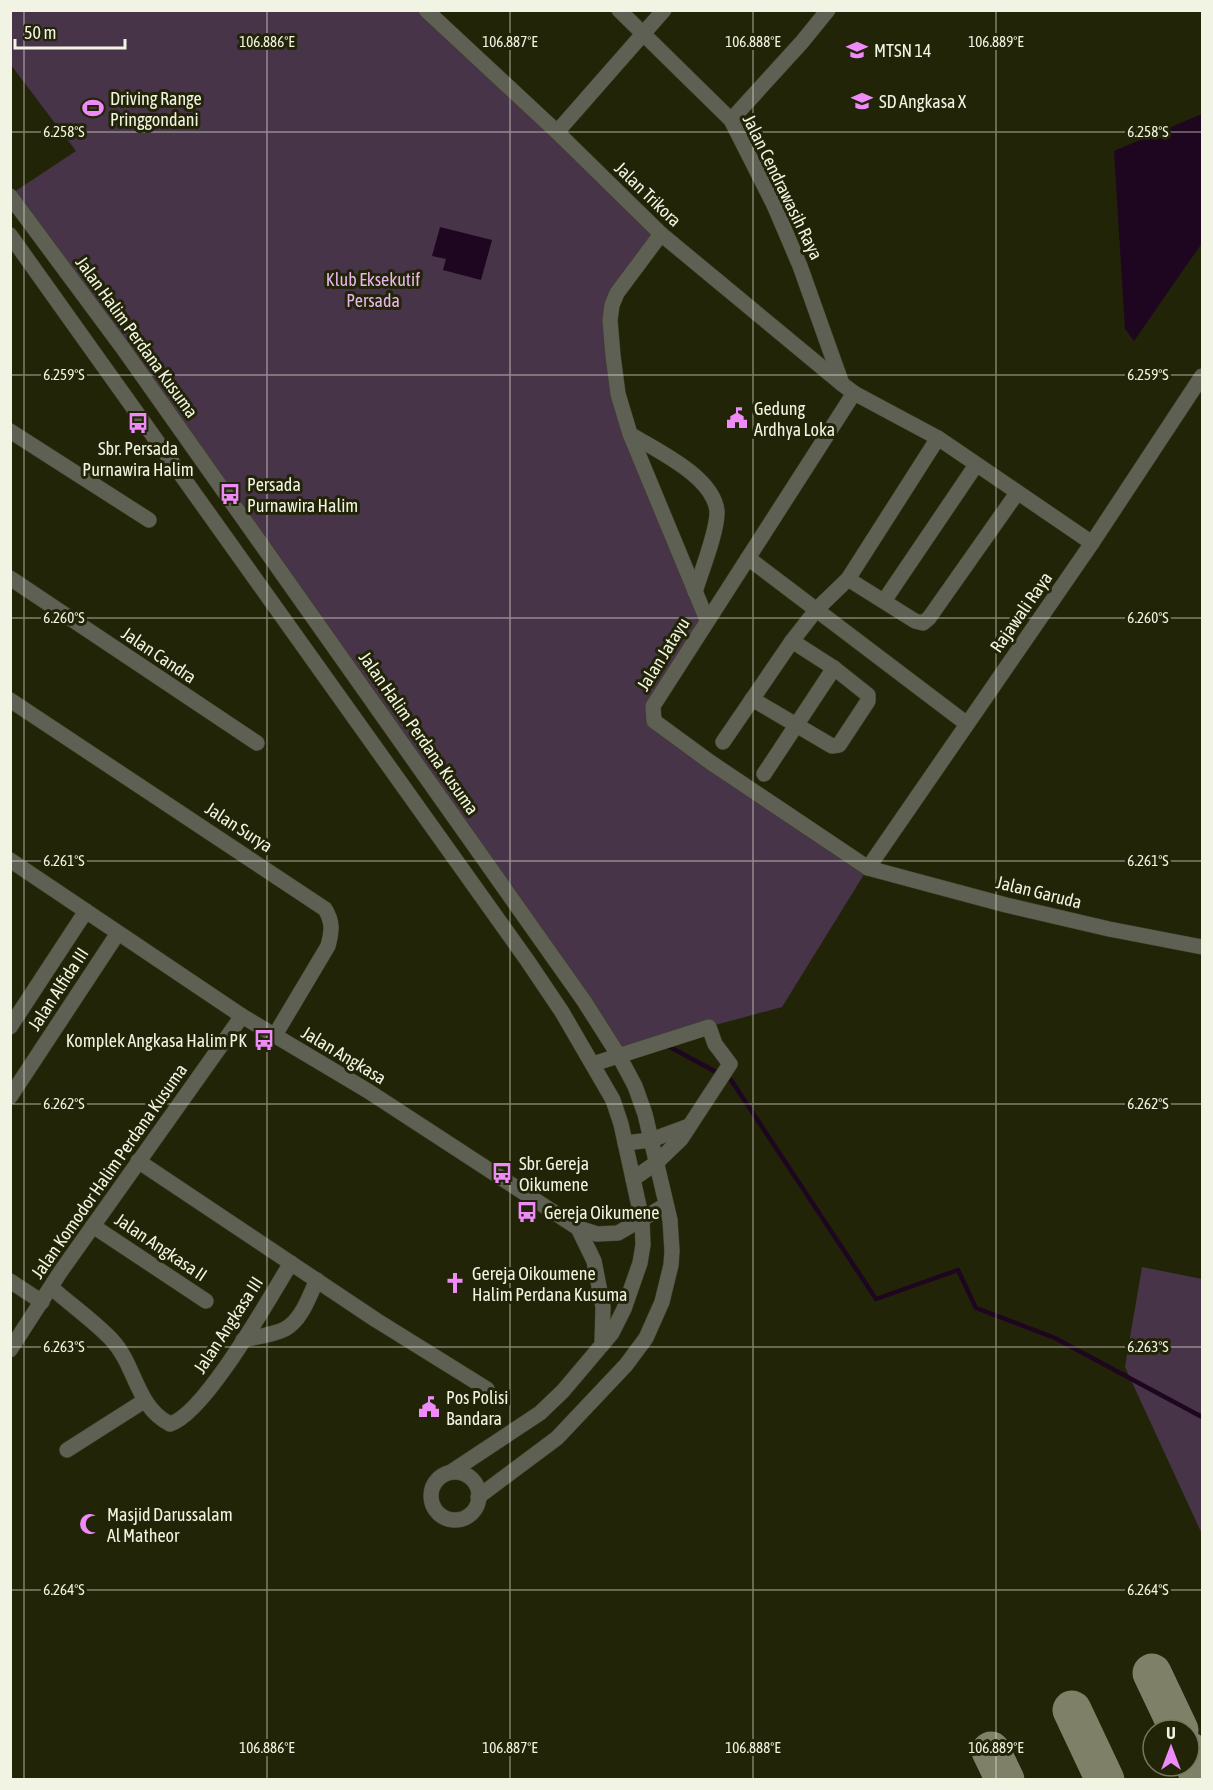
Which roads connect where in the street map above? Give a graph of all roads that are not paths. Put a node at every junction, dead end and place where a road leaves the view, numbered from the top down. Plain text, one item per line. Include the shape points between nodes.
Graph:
1 (426, 10) edge
2 (618, 10) edge
3 (664, 10) edge
4 (828, 10) edge
5 (644, 33) junction
6 (731, 120) junction
7 (557, 132) junction
8 (10, 196) edge
9 (661, 234) junction
10 (10, 235) edge
11 (1203, 376) edge
12 (848, 388) junction
13 (10, 431) edge
14 (630, 434) junction
15 (938, 438) junction
16 (976, 465) junction
17 (1017, 493) junction
18 (149, 520) dead end
19 (1092, 543) junction
20 (748, 558) junction
21 (11, 578) edge
22 (848, 579) junction
23 (695, 591) junction
24 (884, 602) junction
25 (817, 609) junction
26 (707, 620) junction
27 (792, 641) junction
28 (834, 668) junction
29 (752, 699) junction
30 (10, 700) edge
31 (966, 724) junction
32 (795, 725) junction
33 (723, 742) dead end
34 (257, 743) dead end
35 (764, 774) dead end
36 (10, 860) edge
37 (868, 868) junction
38 (86, 911) junction
39 (118, 933) junction
40 (1203, 947) edge
41 (242, 1016) junction
42 (10, 1027) edge
43 (275, 1035) junction
44 (619, 1056) junction
45 (593, 1064) junction
46 (10, 1097) edge
47 (689, 1126) junction
48 (651, 1140) junction
49 (625, 1143) junction
50 (138, 1161) junction
51 (656, 1163) junction
52 (633, 1179) junction
53 (666, 1205) junction
54 (642, 1220) junction
55 (93, 1226) junction
56 (578, 1228) junction
57 (291, 1263) junction
58 (316, 1280) junction
59 (10, 1281) edge
60 (52, 1288) junction
61 (206, 1301) dead end
62 (42, 1302) junction
63 (16, 1329) edge
64 (243, 1340) junction
65 (602, 1345) junction
66 (10, 1350) edge
67 (487, 1389) dead end
68 (144, 1401) junction
69 (67, 1450) dead end
70 (451, 1472) junction
71 (478, 1497) junction

1 - 7 street, Jalan Trikora
2 - 5 street, Jalan Cendrawasih Raya
3 - 5 street
4 - 6 street
5 - 6 street, Jalan Cendrawasih Raya
5 - 7 street
6 - 12 street, Jalan Cendrawasih Raya via 774,205
7 - 9 street, Jalan Trikora
8 - 44 street, Jalan Halim Perdana Kusuma via 122,347 585,1002
9 - 12 street, Jalan Trikora
9 - 14 street via 612,305 610,320 618,394
10 - 45 street via 520,950
11 - 19 street, Rajawali Raya
12 - 15 street, Jalan Trikora
12 - 20 street, Jalan Jatayu
13 - 18 street
14 - 23 street
14 - 23 street via 688,471 714,500 714,528
15 - 16 street, Jalan Trikora
15 - 22 street
16 - 17 street, Jalan Trikora
16 - 24 street
17 - 19 street, Jalan Trikora
17 - 24 street via 926,621 915,621
19 - 31 street, Rajawali Raya
20 - 25 street
20 - 26 street, Jalan Jatayu
21 - 34 street, Jalan Candra
22 - 24 street
22 - 25 street
23 - 26 street
25 - 27 street
25 - 31 street
26 - 37 street, Jalan Jatayu via 653,706 657,724
27 - 28 street
27 - 29 street
28 - 32 street
28 - 32 street via 865,691 868,698 839,745 832,746
29 - 32 street
29 - 33 street
30 - 43 street, Jalan Surya via 325,909 331,919 328,946
31 - 37 street, Rajawali Raya
32 - 35 street
36 - 38 street, Jalan Angkasa
37 - 40 street, Jalan Garuda via 1006,905
38 - 39 street, Jalan Angkasa
38 - 42 street
39 - 41 street, Jalan Angkasa
39 - 46 street, Jalan Alfida III
41 - 43 street, Jalan Angkasa
41 - 50 street, Jalan Komodor Halim Perdana Kusuma
43 - 56 street, Jalan Angkasa
44 - 45 street
44 - 47 street via 709,1027 725,1072
44 - 48 street, Jalan Halim Perdana Kusuma via 638,1096
45 - 49 street via 613,1100
47 - 48 street
47 - 51 street
48 - 49 street
48 - 51 street, Jalan Halim Perdana Kusuma
49 - 52 street
50 - 55 street, Jalan Komodor Halim Perdana Kusuma
50 - 57 street
51 - 52 street
51 - 53 street, Jalan Halim Perdana Kusuma
52 - 54 street
53 - 54 street, Jalan Angkasa
53 - 71 street, Jalan Halim Perdana Kusuma via 671,1265 662,1302 646,1338 626,1365 557,1438
54 - 56 street, Jalan Angkasa via 618,1233 597,1234
54 - 65 street via 643,1245 636,1278 612,1333
55 - 60 street, Jalan Komodor Halim Perdana Kusuma
55 - 61 street, Jalan Angkasa II
56 - 65 street via 594,1261 603,1307
57 - 58 street
57 - 64 street, Jalan Angkasa III
58 - 64 street via 302,1312 290,1326
58 - 67 street
59 - 62 street
60 - 62 street, Jalan Komodor Halim Perdana Kusuma
60 - 68 street, Jalan Angkasa III via 112,1340
62 - 63 street, Jalan Komodor Halim Perdana Kusuma
63 - 66 street, Jalan Komodor Halim Perdana Kusuma
64 - 68 street, Jalan Angkasa III via 214,1384 178,1420 170,1424 159,1418
65 - 70 street via 540,1413
68 - 69 street
70 - 71 street via 471,1478
70 - 71 street via 437,1480 432,1490 432,1502 438,1512 454,1520 462,1518 476,1507

